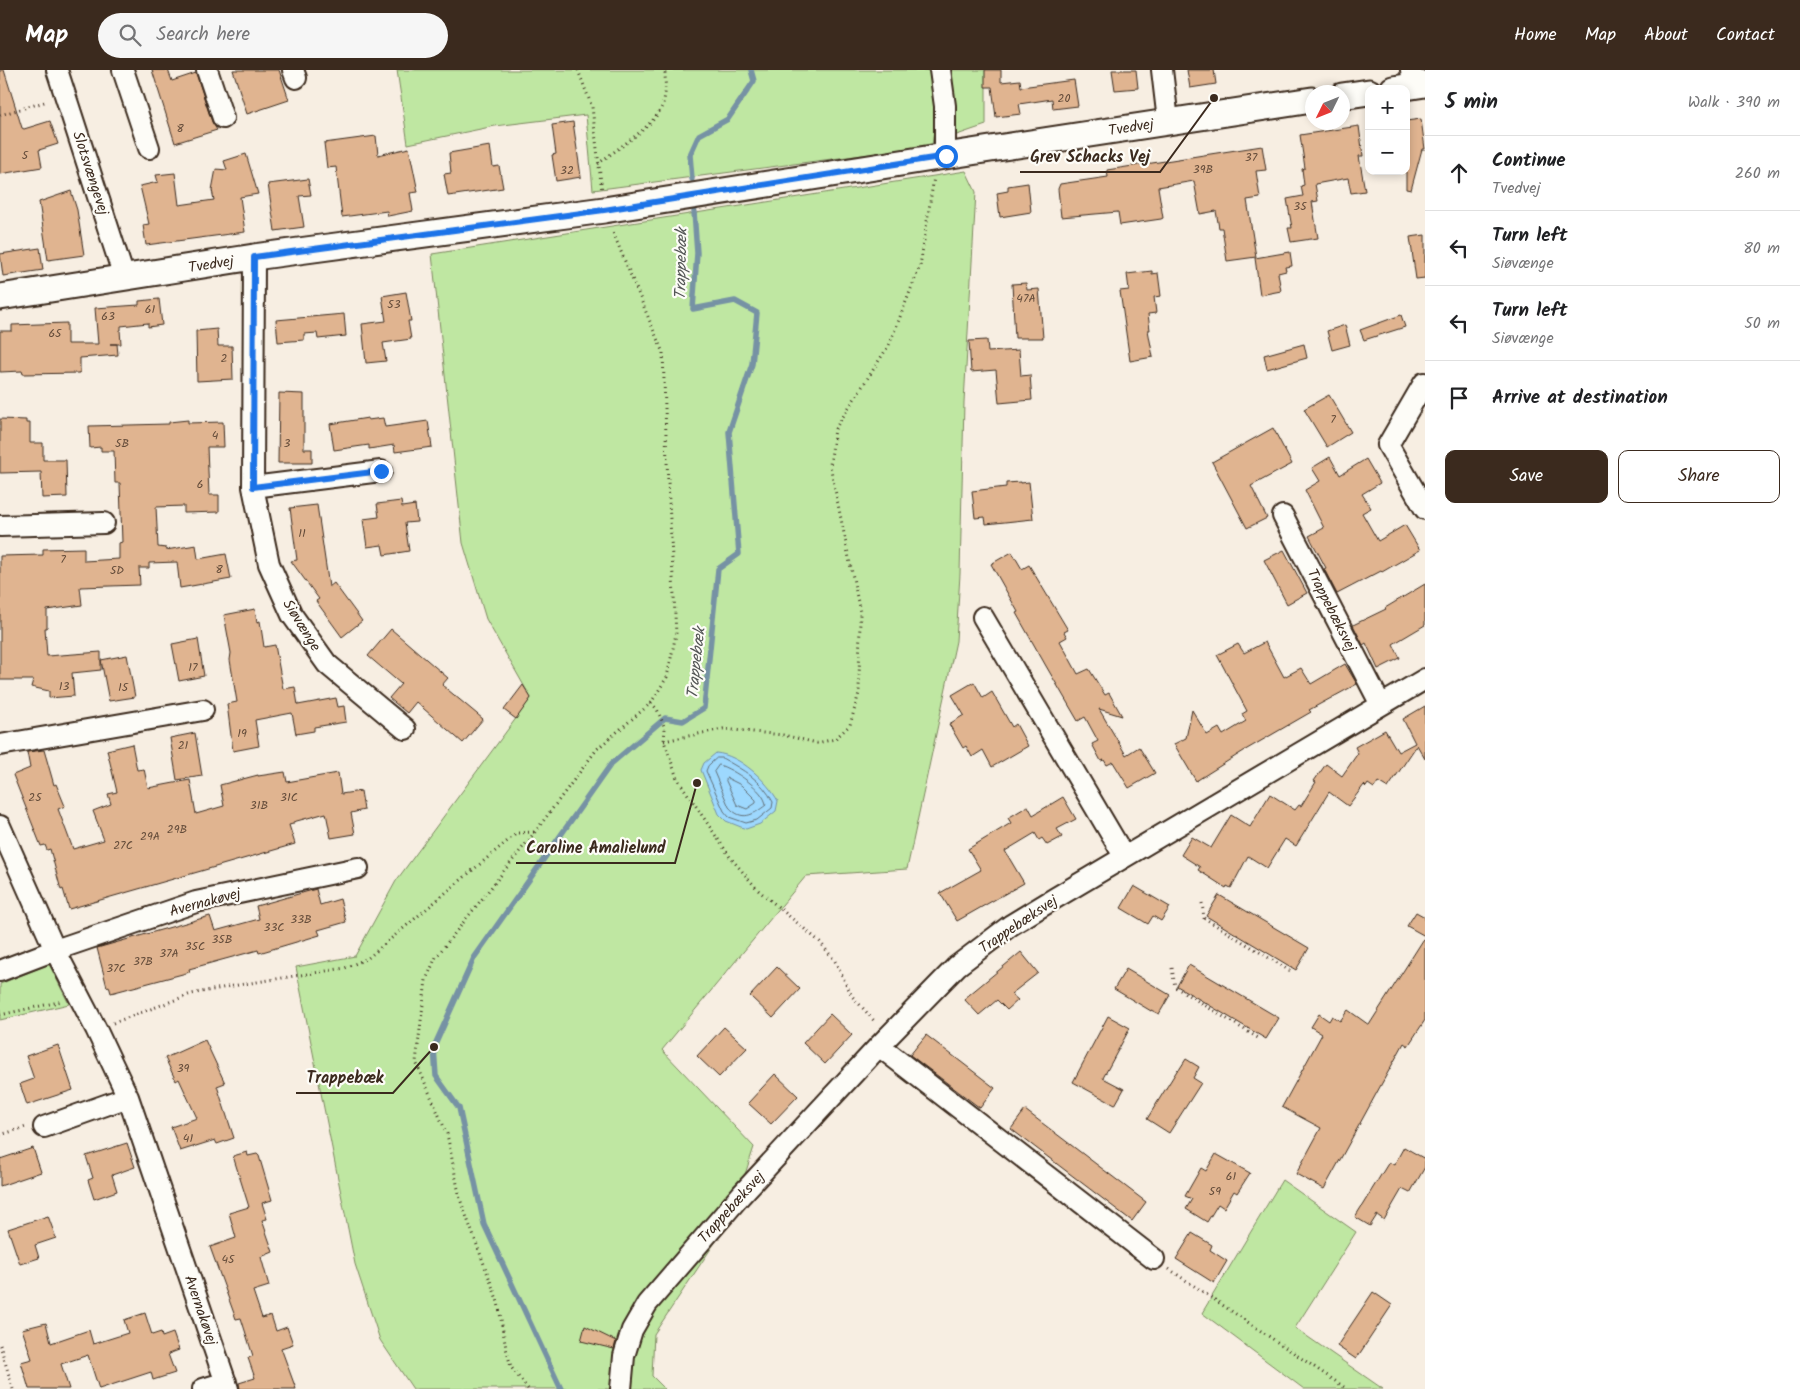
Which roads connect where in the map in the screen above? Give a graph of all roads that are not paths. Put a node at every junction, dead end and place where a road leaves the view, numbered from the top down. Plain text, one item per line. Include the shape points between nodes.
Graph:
1 (57, 70) edge
2 (123, 70) edge
3 (207, 70) edge
4 (940, 70) edge
5 (1162, 70) edge
6 (1365, 93) edge
7 (1350, 95) edge
8 (1305, 101) edge
9 (223, 118) dead end
10 (1168, 122) junction
11 (149, 148) dead end
12 (941, 157) junction
13 (254, 257) junction
14 (124, 277) junction
15 (0, 297) edge
16 (1424, 383) edge
17 (381, 471) dead end
18 (253, 487) junction
19 (1425, 509) edge
20 (1283, 516) dead end
21 (104, 523) dead end
22 (0, 526) edge
23 (983, 617) dead end
24 (1425, 679) edge
25 (1381, 705) junction
26 (202, 710) dead end
27 (405, 729) dead end
28 (0, 745) edge
29 (0, 826) edge
30 (1124, 856) junction
31 (358, 868) dead end
32 (55, 950) junction
33 (0, 971) edge
34 (883, 1041) junction
35 (128, 1096) junction
36 (44, 1127) road end
37 (1154, 1259) road end
38 (227, 1385) edge
39 (203, 1389) edge
40 (621, 1389) edge

1 - 14 street, Slotsvængevej
2 - 11 street
3 - 9 street
4 - 12 street via 945,106
5 - 10 street
6 - 7 street
8 - 10 street, Tvedvej
10 - 12 street, Tvedvej
12 - 13 street, Tvedvej via 604,210
13 - 14 street, Tvedvej
13 - 18 street, Siøvænge
14 - 15 street, Tvedvej
16 - 19 street via 1388,445
17 - 18 street
18 - 27 street, Siøvænge via 270,564 292,615 327,664
20 - 25 street, Trappebæksvej
21 - 22 street
23 - 30 street
24 - 25 street, Trappebæksvej
25 - 30 street, Trappebæksvej
26 - 28 street
29 - 32 street, Avernakøvej
30 - 34 street, Trappebæksvej via 1011,925 957,966
31 - 32 street, Avernakøvej via 196,902
32 - 33 street, Avernakøvej
32 - 35 street, Avernakøvej
34 - 37 street
34 - 40 street, Trappebæksvej via 647,1304 632,1330 624,1356
35 - 36 street
35 - 38 street, Avernakøvej
38 - 39 street, Avernakøvej

